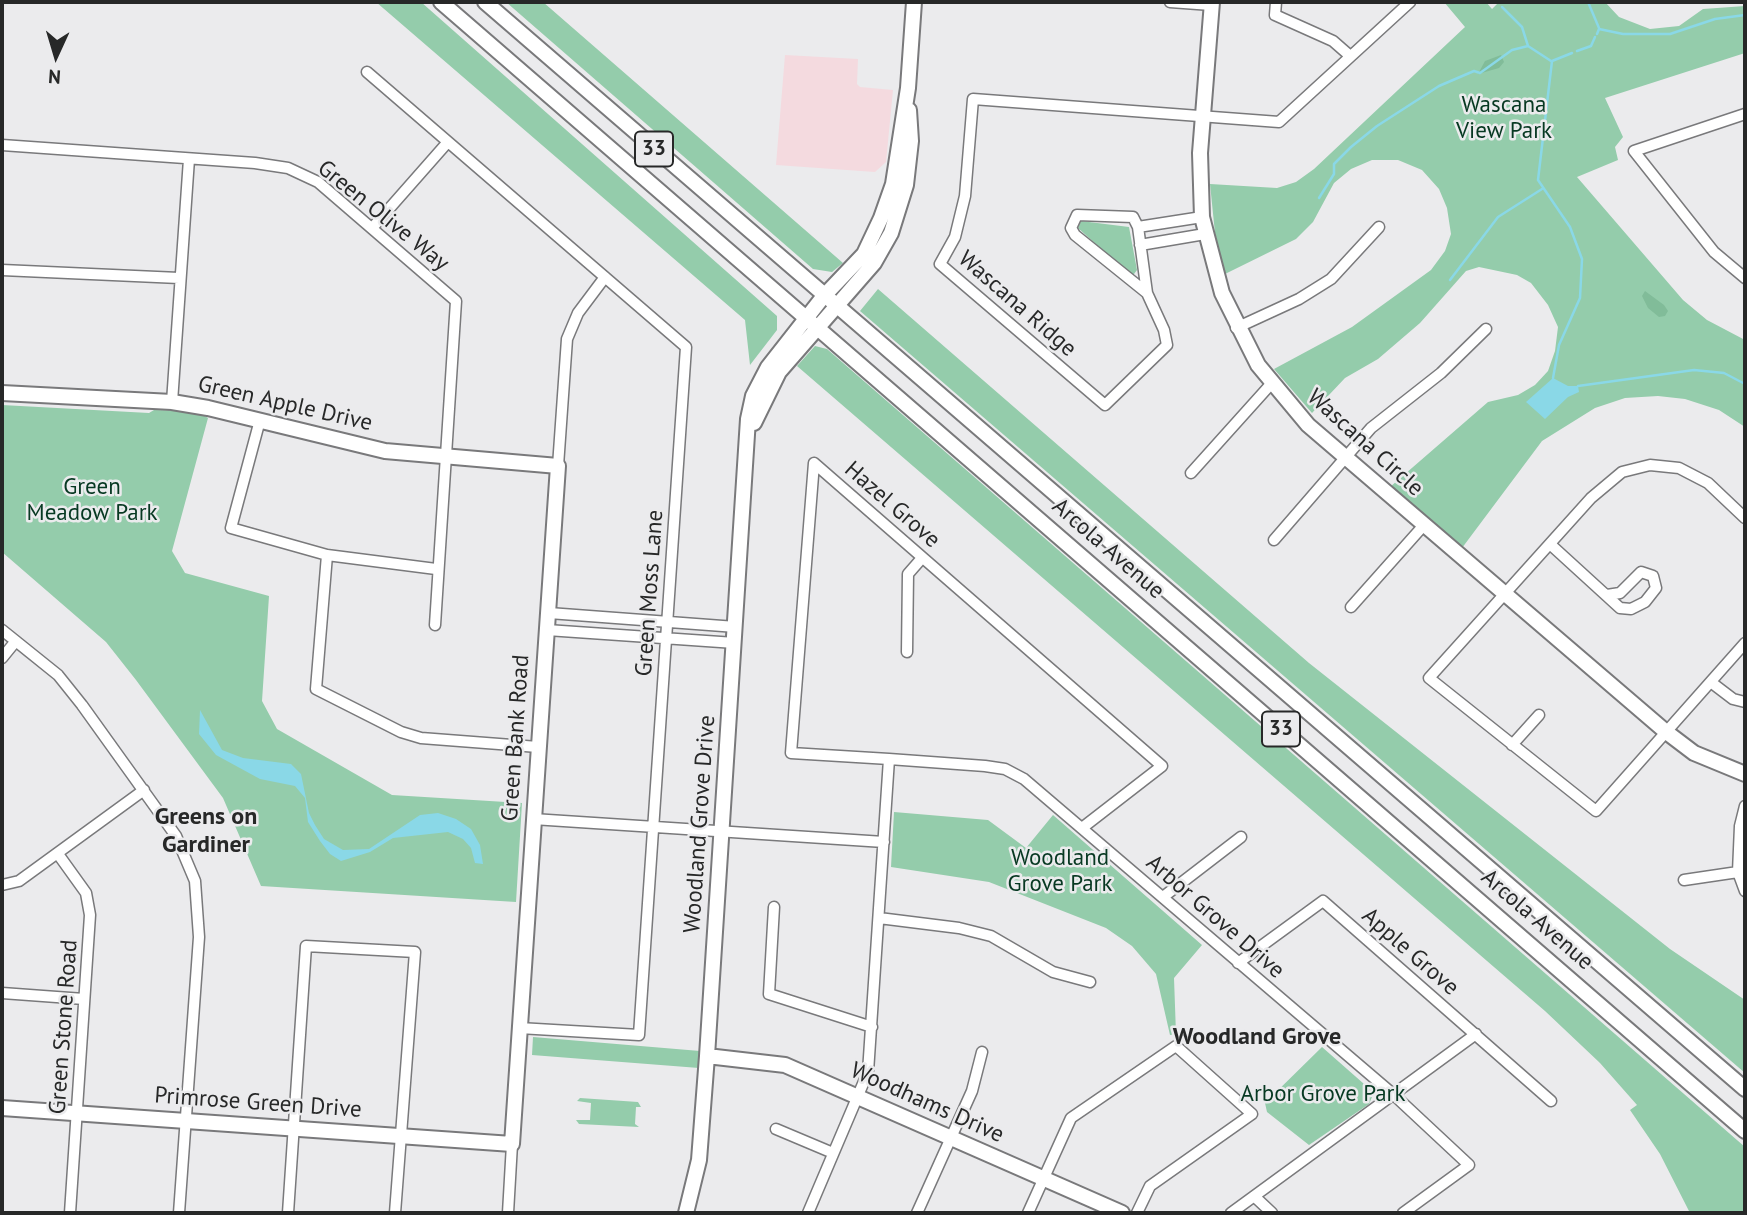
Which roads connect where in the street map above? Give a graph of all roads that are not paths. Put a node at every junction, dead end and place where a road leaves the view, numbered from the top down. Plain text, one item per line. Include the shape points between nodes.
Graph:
1 (441, 2) edge
2 (485, 2) edge
3 (914, 2) edge
4 (1170, 2) edge
5 (1276, 2) edge
6 (1410, 2) edge
7 (1212, 3) edge
8 (1349, 55) junction
9 (367, 72) dead end
10 (1202, 116) junction
11 (1744, 117) edge
12 (447, 143) junction
13 (2, 145) edge
14 (189, 159) junction
15 (1202, 217) junction
16 (373, 227) junction
17 (1138, 227) junction
18 (1379, 227) dead end
19 (1205, 234) junction
20 (1140, 245) junction
21 (2, 270) edge
22 (605, 277) junction
23 (179, 278) junction
24 (1745, 278) edge
25 (1147, 293) junction
26 (829, 301) junction
27 (812, 323) junction
28 (1236, 328) junction
29 (1486, 330) dead end
30 (1271, 384) junction
31 (2, 393) edge
32 (172, 402) junction
33 (260, 419) junction
34 (445, 457) junction
35 (1345, 457) junction
36 (558, 466) junction
37 (1191, 473) dead end
38 (1745, 518) edge
39 (1424, 525) junction
40 (1274, 540) dead end
41 (1551, 545) junction
42 (327, 555) junction
43 (922, 558) junction
44 (436, 569) junction
45 (1505, 594) junction
46 (1607, 594) junction
47 (1351, 607) dead end
48 (549, 613) junction
49 (667, 621) junction
50 (435, 625) dead end
51 (736, 627) junction
52 (547, 629) junction
53 (2, 631) edge
54 (666, 638) junction
55 (15, 642) junction
56 (735, 643) junction
57 (1745, 643) edge
58 (906, 652) dead end
59 (2, 658) edge
60 (1712, 683) junction
61 (1745, 702) edge
62 (1539, 715) dead end
63 (1665, 732) junction
64 (1512, 745) junction
65 (538, 747) junction
66 (889, 759) junction
67 (1745, 774) edge
68 (144, 790) junction
69 (1745, 806) edge
70 (533, 819) junction
71 (654, 827) junction
72 (1082, 828) junction
73 (721, 832) junction
74 (1241, 837) dead end
75 (884, 842) junction
76 (58, 854) junction
77 (1738, 872) junction
78 (1684, 880) dead end
79 (2, 885) edge
80 (1745, 891) edge
81 (1163, 897) junction
82 (774, 906) dead end
83 (879, 918) junction
84 (1238, 962) junction
85 (1090, 982) dead end
86 (2, 993) edge
87 (84, 999) junction
88 (872, 1027) junction
89 (519, 1028) junction
90 (1476, 1034) junction
91 (982, 1052) dead end
92 (708, 1056) junction
93 (1745, 1089) edge
94 (1394, 1095) junction
95 (857, 1096) junction
96 (1551, 1101) dead end
97 (2, 1108) edge
98 (77, 1113) junction
99 (186, 1121) junction
100 (294, 1129) junction
101 (776, 1129) dead end
102 (1745, 1131) edge
103 (401, 1137) junction
104 (951, 1139) junction
105 (512, 1144) junction
106 (833, 1153) junction
107 (1043, 1180) junction
108 (1255, 1197) junction
109 (70, 1213) edge
110 (178, 1213) edge
111 (288, 1213) edge
112 (396, 1213) edge
113 (508, 1213) edge
114 (686, 1213) edge
115 (808, 1213) edge
116 (917, 1213) edge
117 (1028, 1213) edge
118 (1122, 1213) edge
119 (1138, 1213) edge
120 (1231, 1213) edge
121 (1272, 1213) edge
122 (1403, 1213) edge

1 - 27 street, Arcola Avenue / 33
2 - 26 street, Arcola Avenue / 33
3 - 26 street, Woodland Grove Drive via 906,185 891,233 874,263
4 - 7 street
5 - 8 street via 1275,15 1334,41
6 - 8 street
7 - 10 street, Wascana Circle
8 - 10 street via 1279,122
9 - 12 street, Green Moss Lane
10 - 15 street, Wascana Circle
10 - 25 street, Wascana Ridge via 973,99 965,196 956,237 940,264 1105,405 1167,345
11 - 24 street via 1634,151 1714,252
12 - 16 street
12 - 22 street, Green Moss Lane
13 - 14 street, Green Olive Way
14 - 16 street, Green Olive Way via 288,168 318,182
14 - 23 street
15 - 17 street
15 - 19 street, Wascana Circle
16 - 34 street, Green Olive Way via 456,301
17 - 20 street, Wascana Ridge
17 - 25 street, Wascana Ridge via 1133,217 1086,214 1077,215 1071,228
18 - 28 street via 1331,279
19 - 20 street
19 - 28 street, Wascana Circle
20 - 25 street, Wascana Ridge
21 - 23 street
22 - 36 street, Green Bank Road via 578,313 567,339
22 - 49 street, Green Moss Lane via 685,347
23 - 32 street
26 - 27 street, Woodland Grove Drive
26 - 93 street, Arcola Avenue / 33
27 - 51 street, Woodland Grove Drive via 779,372 747,437
27 - 102 street, Arcola Avenue / 33
28 - 30 street, Wascana Circle
29 - 35 street via 1441,373 1371,428
30 - 35 street, Wascana Circle
30 - 37 street
31 - 32 street, Green Apple Drive
32 - 33 street, Green Apple Drive
33 - 34 street, Green Apple Drive via 385,451
33 - 42 street via 231,528
34 - 36 street, Green Apple Drive
34 - 44 street
35 - 39 street, Wascana Circle
35 - 40 street
36 - 48 street, Green Bank Road
38 - 41 street via 1708,483 1679,468 1650,465 1622,472 1591,498
39 - 45 street, Wascana Circle
39 - 47 street
41 - 45 street
41 - 46 street
42 - 44 street
42 - 65 street via 316,689 421,738
43 - 58 street via 908,574
43 - 66 street, Hazel Grove via 814,463 792,753
43 - 72 street, Hazel Grove via 1162,766
44 - 50 street
45 - 63 street, Wascana Circle
45 - 64 street via 1429,678
46 - 46 street via 1620,608 1632,609 1656,588 1653,576 1641,572 1620,593
48 - 49 street
48 - 52 street, Green Bank Road
49 - 51 street
49 - 54 street, Green Moss Lane
51 - 56 street, Woodland Grove Drive
52 - 54 street
52 - 65 street, Green Bank Road
53 - 55 street
54 - 56 street
54 - 71 street, Green Moss Lane
55 - 59 street
55 - 68 street via 58,675
56 - 73 street, Woodland Grove Drive
57 - 60 street
60 - 61 street
60 - 63 street
62 - 64 street
63 - 64 street via 1596,811
63 - 67 street, Wascana Circle via 1694,753
65 - 70 street, Green Bank Road
66 - 72 street, Arbor Grove Drive via 1005,769 1024,779
66 - 75 street
68 - 76 street
68 - 99 street via 176,836 195,881 199,910
69 - 77 street
70 - 71 street
70 - 89 street, Green Bank Road
71 - 73 street
71 - 89 street, Green Moss Lane via 639,1035
72 - 81 street, Arbor Grove Drive
73 - 75 street
73 - 92 street, Woodland Grove Drive
74 - 81 street
75 - 83 street
76 - 79 street via 19,881
76 - 87 street, Green Stone Road via 86,893 90,915
77 - 78 street
77 - 80 street
81 - 84 street, Arbor Grove Drive
82 - 88 street via 769,994
83 - 85 street via 991,936 1053,972
83 - 88 street
84 - 90 street, Apple Grove via 1323,901
84 - 94 street, Arbor Grove Drive
86 - 87 street
87 - 98 street, Green Stone Road
88 - 95 street via 868,1072
89 - 105 street, Green Bank Road
90 - 94 street
90 - 96 street, Apple Grove
91 - 104 street via 972,1091
92 - 95 street, Woodhams Drive via 785,1065
92 - 114 street, Woodland Grove Drive via 699,1160
94 - 108 street
94 - 122 street, Arbor Grove Drive via 1469,1165
95 - 104 street, Woodhams Drive
95 - 106 street
97 - 98 street, Primrose Green Drive
98 - 99 street, Primrose Green Drive
98 - 109 street, Green Stone Road
99 - 100 street, Primrose Green Drive
99 - 110 street
100 - 103 street, Primrose Green Drive
100 - 103 street via 306,946 415,952
100 - 111 street
101 - 106 street
103 - 105 street, Primrose Green Drive
103 - 112 street
104 - 107 street, Woodhams Drive
104 - 116 street
105 - 113 street, Green Bank Road
106 - 115 street
107 - 117 street
107 - 118 street, Woodhams Drive
107 - 119 street via 1071,1118 1176,1046 1252,1114 1150,1186
108 - 120 street
108 - 121 street

